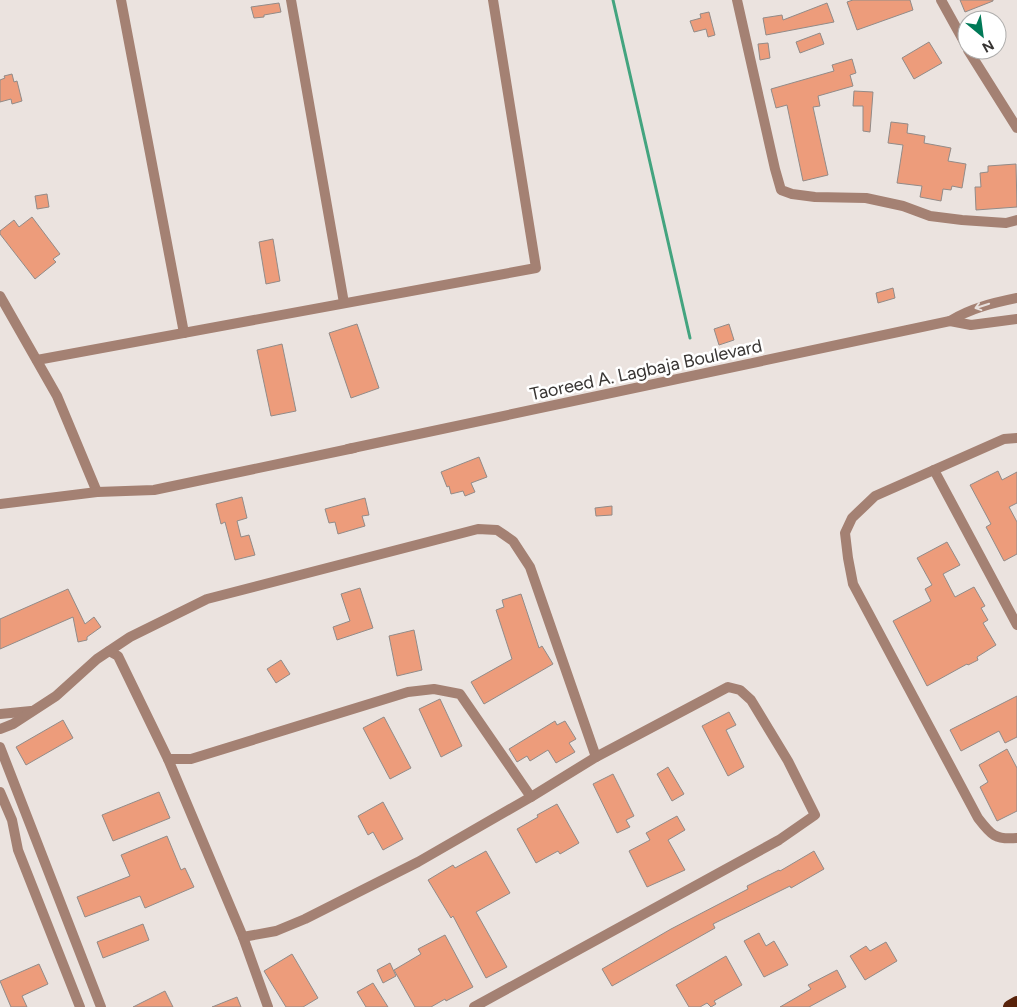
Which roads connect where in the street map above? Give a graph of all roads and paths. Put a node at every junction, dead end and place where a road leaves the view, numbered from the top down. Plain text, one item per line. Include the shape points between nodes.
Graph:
1 (122, 0) edge
2 (291, 0) edge
3 (493, 0) edge
4 (737, 0) edge
5 (941, 0) edge
6 (957, 29) edge
7 (975, 60) edge
8 (1017, 128) edge
9 (1017, 220) edge
10 (0, 296) edge
11 (1017, 298) edge
12 (344, 303) junction
13 (1017, 319) edge
14 (950, 322) junction
15 (184, 333) junction
16 (37, 360) junction
17 (458, 427) dead end
18 (1017, 438) edge
19 (348, 450) junction
20 (934, 470) junction
21 (96, 492) junction
22 (0, 504) edge
23 (1017, 625) edge
24 (109, 651) junction
25 (32, 711) junction
26 (0, 714) edge
27 (0, 728) edge
28 (0, 746) edge
29 (596, 757) junction
30 (168, 759) junction
31 (0, 792) edge
32 (531, 797) junction
33 (1017, 838) edge
34 (243, 937) junction
35 (1017, 1003) edge
36 (80, 1007) edge
37 (101, 1007) edge
38 (268, 1007) edge
39 (474, 1007) edge
40 (1010, 1007) edge

1 - 15 street
2 - 12 street
3 - 12 street via 536,268
4 - 9 street via 781,190 815,197 866,198 930,216 1006,223
5 - 6 street
7 - 8 street
10 - 16 street
11 -> 14 street, Taoreed A. Lagbaja Boulevard via 985,305
12 - 15 street
13 - 14 street, Taoreed A. Lagbaja Boulevard via 971,325
14 - 19 street, Taoreed A. Lagbaja Boulevard
15 - 16 street
16 - 21 street via 57,396
17 - 19 street, Taoreed A. Lagbaja Boulevard
18 - 20 street via 1004,439
19 - 21 street, Taoreed A. Lagbaja Boulevard via 154,490
20 - 23 street
20 - 33 street via 875,496 852,518 845,532 853,584 978,818 990,834 1004,839
21 - 22 street, Taoreed A. Lagbaja Boulevard
24 - 25 street via 56,696
24 - 29 street via 130,637 207,599 478,529 497,530 513,541 530,567
24 - 30 street via 118,656
25 - 26 street
25 - 27 street via 13,724
28 - 37 street
29 - 32 street
29 - 39 street via 728,687 734,688 752,700 815,815 780,840
30 - 32 street via 191,760 408,692 434,689 460,694
30 - 34 street
31 - 36 street via 12,820 18,850
32 - 34 street via 418,862 305,918 276,931
34 - 38 street
35 - 40 highway

